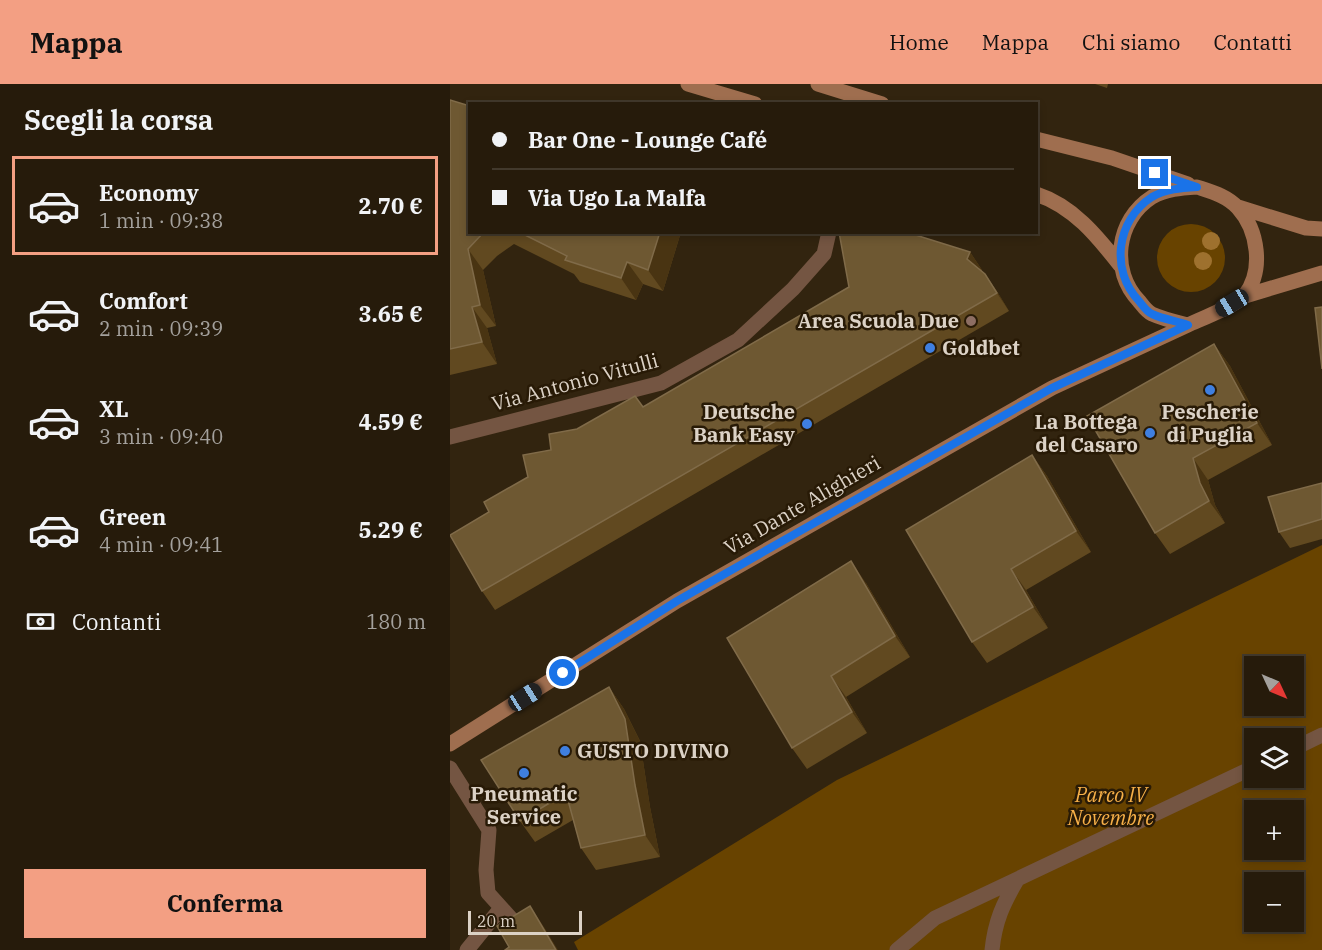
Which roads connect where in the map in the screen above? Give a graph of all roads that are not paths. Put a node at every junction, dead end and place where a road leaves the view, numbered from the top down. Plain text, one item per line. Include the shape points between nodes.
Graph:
1 (688, 84) edge
2 (818, 84) edge
3 (748, 102) edge
4 (876, 102) edge
5 (1038, 140) edge
6 (1197, 187) junction
7 (1038, 195) edge
8 (1238, 207) junction
9 (1322, 229) edge
10 (829, 234) edge
11 (1120, 265) junction
12 (1322, 273) edge
13 (1245, 296) junction
14 (1188, 325) junction
15 (450, 437) edge
16 (1322, 735) edge
17 (450, 744) edge
18 (1304, 744) edge
19 (450, 768) edge
20 (1244, 772) edge
21 (1017, 880) junction
22 (501, 908) junction
23 (516, 924) edge
24 (467, 950) edge
25 (897, 950) edge
26 (992, 950) edge

1 - 3 main road
2 - 4 main road
5 - 6 main road via 1112,158
6 - 8 main road via 1219,194
6 - 11 main road via 1173,188 1152,197 1134,213 1123,234
7 - 11 main road via 1062,206 1092,230
8 - 9 main road via 1306,228
8 - 13 main road via 1251,227 1257,249 1255,273
10 - 15 street, Via Antonio Vitulli via 824,254 738,340 661,383
11 - 14 main road via 1129,291 1150,314
12 - 13 main road
13 - 14 main road
14 - 17 main road, Via Dante Alighieri via 1052,388 677,601
16 - 18 street
19 - 22 street via 489,830 488,893
20 - 21 street
21 - 25 street via 934,918
21 - 26 street via 1002,905
22 - 23 street
22 - 24 street

